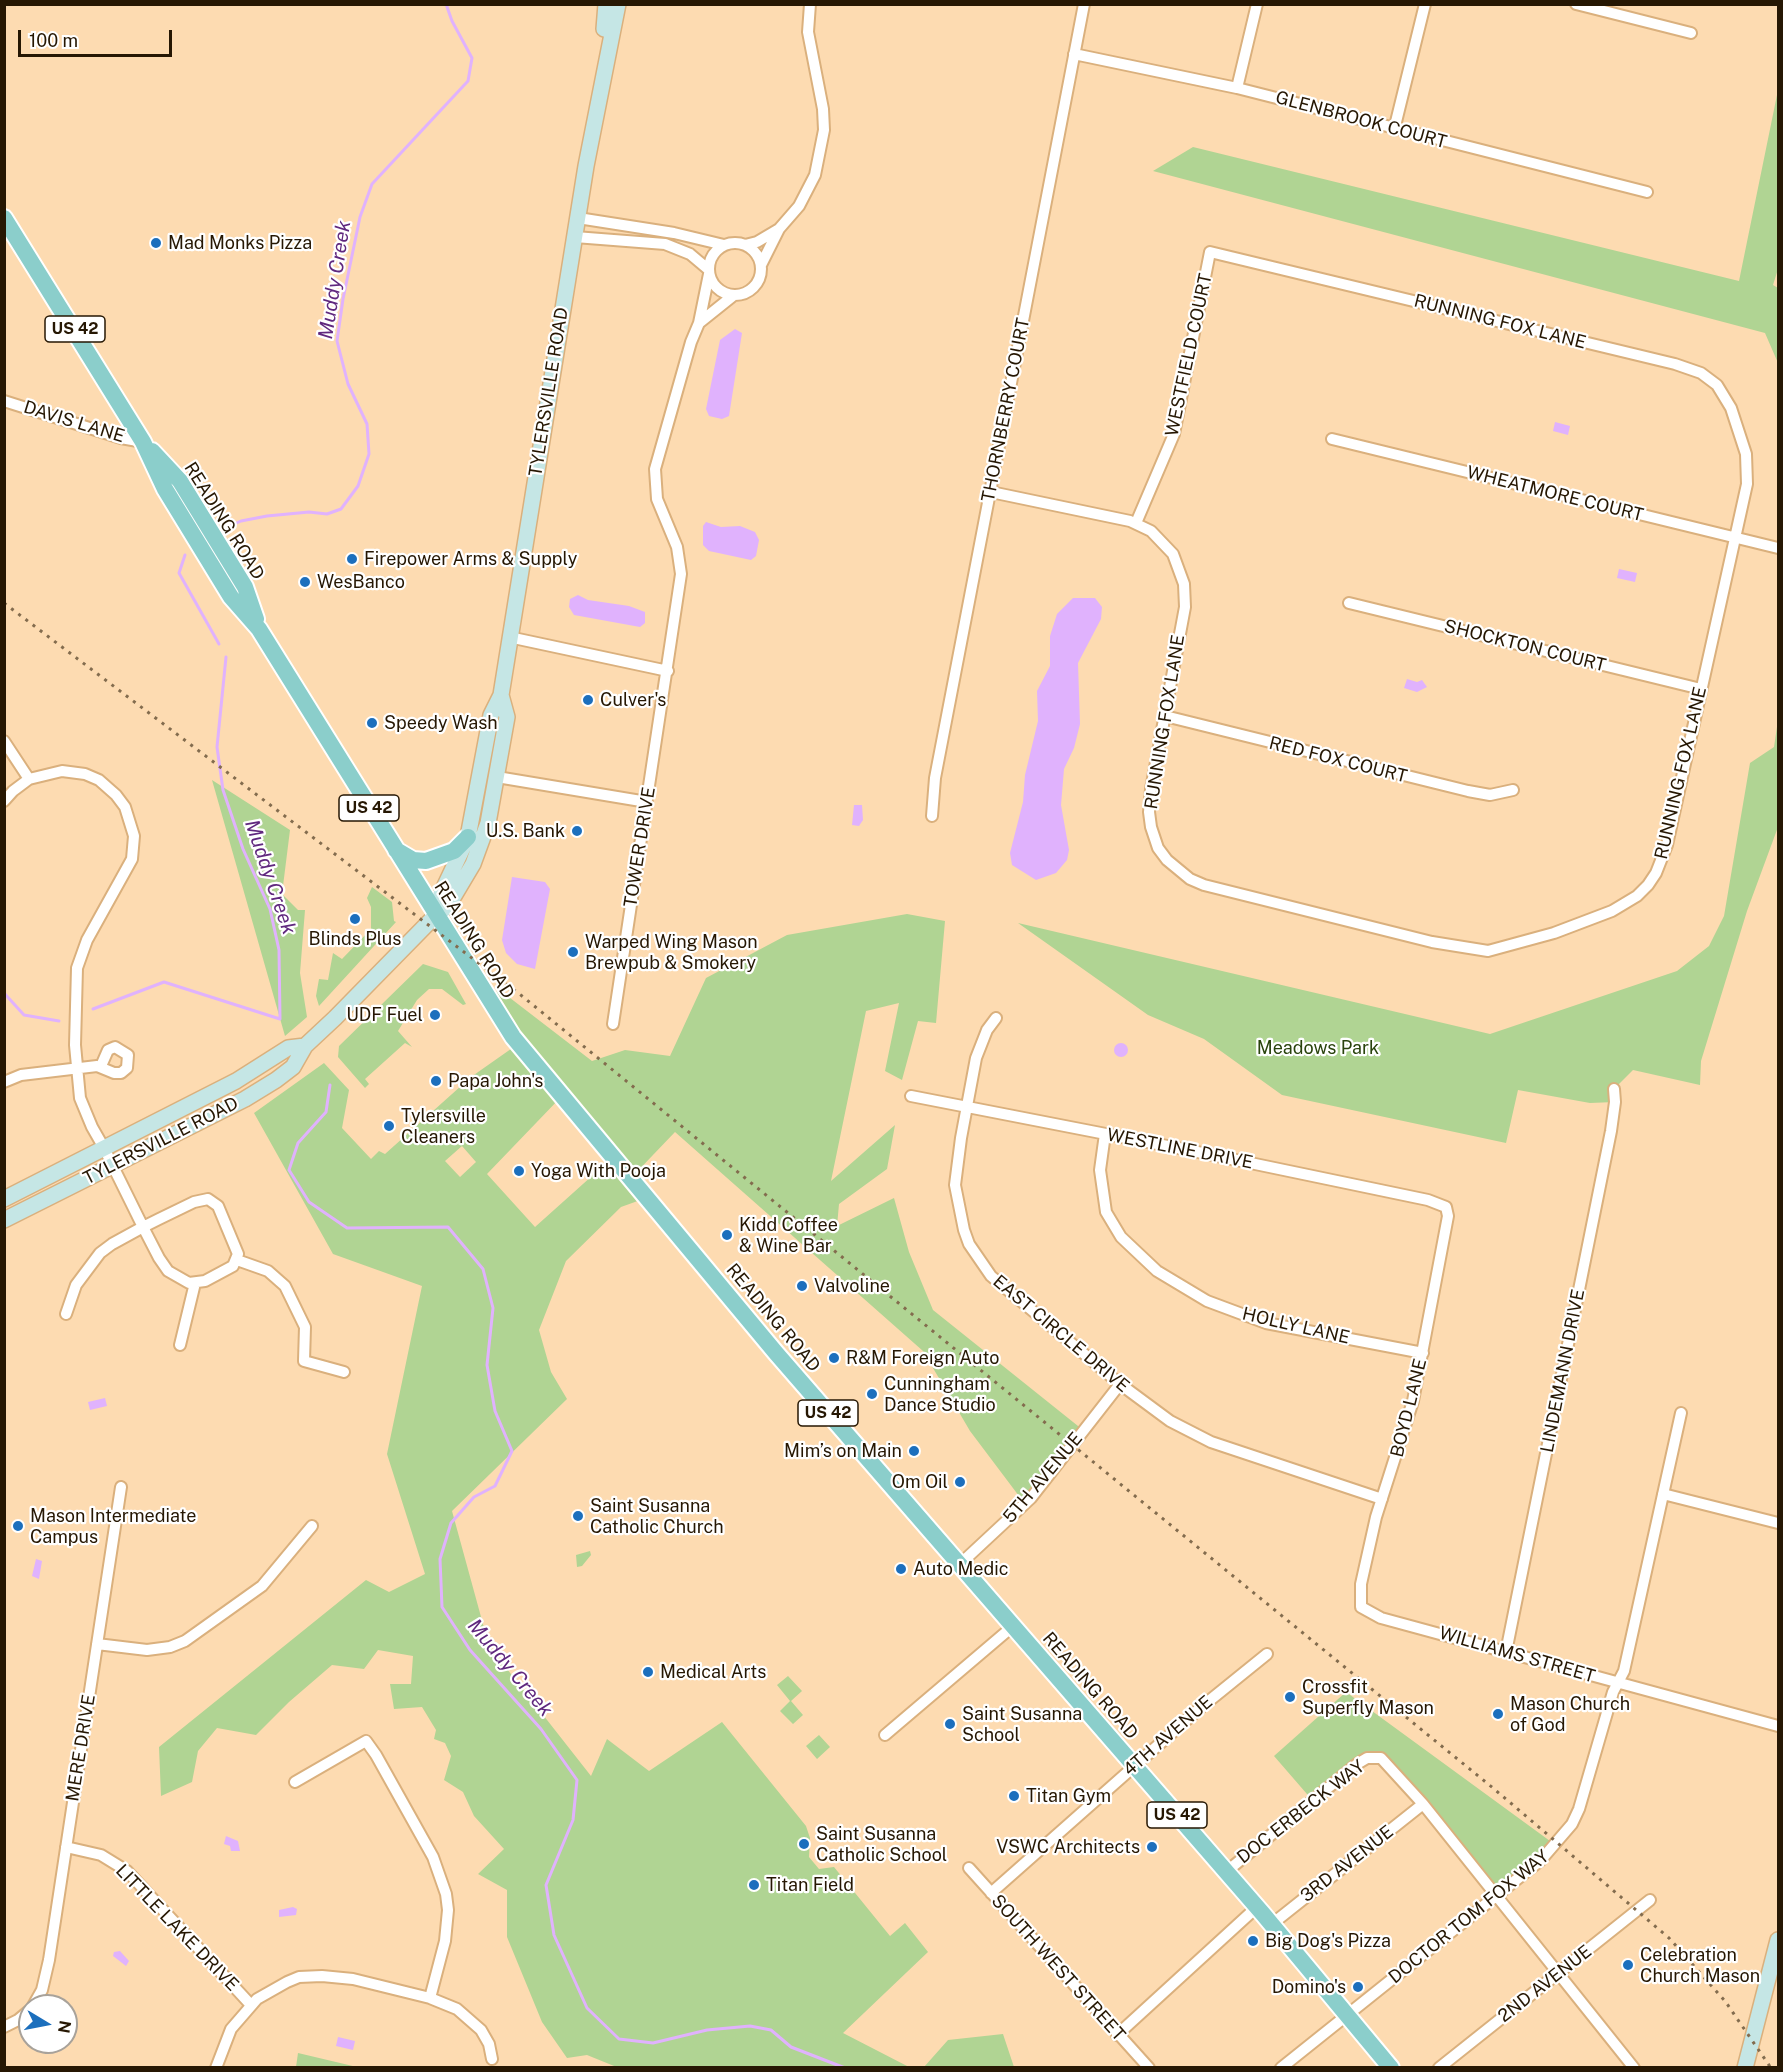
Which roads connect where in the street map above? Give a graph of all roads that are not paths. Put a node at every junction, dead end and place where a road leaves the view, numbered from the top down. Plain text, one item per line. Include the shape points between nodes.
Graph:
1 (606, 4) edge
2 (618, 4) edge
3 (810, 4) edge
4 (1084, 4) edge
5 (1257, 4) edge
6 (1425, 4) edge
7 (1576, 4) edge
8 (1691, 33) dead end
9 (1074, 54) junction
10 (1237, 88) junction
11 (600, 89) junction
12 (1394, 130) junction
13 (1647, 192) dead end
14 (4, 218) edge
15 (578, 218) junction
16 (779, 229) junction
17 (575, 237) junction
18 (745, 244) junction
19 (724, 245) junction
20 (1210, 252) joint
21 (761, 265) junction
22 (709, 272) junction
23 (734, 296) junction
24 (699, 323) junction
25 (4, 401) edge
26 (1332, 439) dead end
27 (143, 442) junction
28 (991, 492) junction
29 (1136, 523) junction
30 (1736, 538) junction
31 (1779, 548) edge
32 (1349, 603) dead end
33 (509, 637) junction
34 (668, 665) junction
35 (1701, 689) junction
36 (501, 695) junction
37 (1165, 716) junction
38 (4, 741) edge
39 (497, 777) junction
40 (29, 779) junction
41 (1513, 790) dead end
42 (4, 801) edge
43 (647, 802) junction
44 (932, 816) dead end
45 (468, 837) junction
46 (393, 848) junction
47 (436, 915) junction
48 (996, 1018) dead end
49 (613, 1024) dead end
50 (305, 1046) junction
51 (101, 1066) dead end
52 (76, 1068) junction
53 (4, 1082) edge
54 (1614, 1089) dead end
55 (911, 1096) dead end
56 (966, 1106) junction
57 (1105, 1134) junction
58 (104, 1148) junction
59 (112, 1165) junction
60 (4, 1199) edge
61 (1446, 1207) joint
62 (4, 1220) edge
63 (143, 1227) junction
64 (237, 1260) junction
65 (195, 1283) junction
66 (66, 1314) dead end
67 (180, 1345) dead end
68 (1423, 1353) junction
69 (344, 1372) dead end
70 (1120, 1384) junction
71 (1681, 1413) dead end
72 (121, 1487) dead end
73 (1663, 1494) junction
74 (1382, 1499) junction
75 (1779, 1523) edge
76 (312, 1526) dead end
77 (959, 1565) junction
78 (1361, 1607) joint
79 (1012, 1627) junction
80 (97, 1644) junction
81 (1506, 1652) junction
82 (1267, 1654) dead end
83 (1618, 1684) junction
84 (1779, 1726) edge
85 (885, 1735) dead end
86 (1134, 1765) junction
87 (295, 1782) dead end
88 (1423, 1804) junction
89 (66, 1848) junction
90 (969, 1868) dead end
91 (1226, 1872) junction
92 (991, 1893) junction
93 (1497, 1896) junction
94 (1650, 1900) dead end
95 (1257, 1907) junction
96 (1272, 1924) junction
97 (1779, 1941) edge
98 (1559, 1973) junction
99 (40, 1994) edge
100 (430, 1998) junction
101 (251, 2005) junction
102 (1347, 2015) junction
103 (18, 2020) edge
104 (4, 2027) edge
105 (1117, 2035) junction
106 (492, 2059) dead end
107 (216, 2067) edge
108 (1149, 2067) edge
109 (1281, 2067) edge
110 (1391, 2067) edge
111 (1439, 2067) edge
112 (1634, 2067) edge
113 (1745, 2067) edge

1 - 11 main road, TYLERSVILLE ROAD
2 - 11 main road, TYLERSVILLE ROAD
3 - 16 street via 808,32 823,110 823,138 808,191
4 - 9 street, THORNBERRY COURT
5 - 10 street
6 - 12 street
7 - 8 street
9 - 10 street, GLENBROOK COURT
9 - 28 street, THORNBERRY COURT
10 - 12 street, GLENBROOK COURT
11 - 15 main road, TYLERSVILLE ROAD
12 - 13 street, GLENBROOK COURT
14 - 27 main road, READING ROAD / US 42
15 - 17 main road, TYLERSVILLE ROAD
15 - 19 street
16 - 18 street via 757,242
16 - 21 street
17 - 22 street via 665,244 690,254
17 - 33 main road, TYLERSVILLE ROAD
18 - 19 street
18 - 21 street via 756,253
19 - 22 street via 713,255
20 - 29 street, WESTFIELD COURT via 1174,434
20 - 30 street, RUNNING FOX LANE via 1701,373 1718,386 1731,408 1746,454 1747,484
21 - 23 street via 754,287
22 - 23 street via 718,289
22 - 24 street, TOWER DRIVE
23 - 24 street
24 - 34 street, TOWER DRIVE via 655,469 657,499 675,540 681,574
25 - 27 street, DAVIS LANE
26 - 30 street, WHEATMORE COURT
27 - 46 main road, READING ROAD / US 42 via 165,489 231,597 259,629
28 - 29 street, RUNNING FOX LANE
28 - 44 street, THORNBERRY COURT via 935,778
29 - 37 street, RUNNING FOX LANE via 1163,542 1180,568 1184,584 1185,607
30 - 31 street, WHEATMORE COURT
30 - 35 street, RUNNING FOX LANE
32 - 35 street, SHOCKTON COURT
33 - 34 street
33 - 36 main road, TYLERSVILLE ROAD
34 - 43 street, TOWER DRIVE
35 - 37 street, RUNNING FOX LANE via 1667,845 1648,885 1611,911 1554,933 1488,951 1450,947 1204,885 1178,870 1155,841 1149,812
36 - 39 main road, TYLERSVILLE ROAD via 507,717
36 - 45 main road, TYLERSVILLE ROAD via 491,716
37 - 41 street, RED FOX COURT via 1468,791 1491,795
38 - 40 street
39 - 43 street
39 - 47 main road, TYLERSVILLE ROAD via 474,864 458,894
40 - 42 street
40 - 52 street via 62,771 99,780 125,807 134,836 129,867 81,954 75,1000
43 - 49 street, TOWER DRIVE
45 - 46 main road via 454,851 426,861 413,860
45 - 47 main road, TYLERSVILLE ROAD via 441,894
46 - 47 main road, READING ROAD / US 42
47 - 50 main road, TYLERSVILLE ROAD
47 - 77 main road, READING ROAD / US 42 via 494,1009 535,1066
48 - 56 street, EAST CIRCLE DRIVE via 981,1043
50 - 58 main road, TYLERSVILLE ROAD via 288,1048 236,1081
50 - 59 main road, TYLERSVILLE ROAD via 293,1067 276,1080
51 - 52 street
52 - 53 street via 21,1075
52 - 58 street via 80,1098
54 - 81 street, LINDEMANN DRIVE via 1611,1131
55 - 56 street, WESTLINE DRIVE
56 - 57 street, WESTLINE DRIVE
56 - 70 street, EAST CIRCLE DRIVE via 956,1185 969,1244 1001,1287
57 - 61 street, WESTLINE DRIVE via 1428,1200
57 - 68 street, HOLLY LANE via 1100,1186 1106,1212 1120,1237 1157,1271 1207,1301 1266,1323
58 - 59 street
58 - 60 main road, TYLERSVILLE ROAD
59 - 62 main road, TYLERSVILLE ROAD
59 - 63 street
61 - 68 street, BOYD LANE via 1448,1216
63 - 64 street via 194,1202 211,1200 218,1206 237,1249
63 - 65 street via 168,1271 181,1281
63 - 66 street via 112,1244 89,1264 76,1284
64 - 65 street via 227,1271
64 - 69 street via 268,1271 285,1286 305,1327 304,1361
65 - 67 street
68 - 74 street, BOYD LANE via 1406,1431
70 - 74 street, EAST CIRCLE DRIVE via 1170,1420 1211,1442
70 - 77 street, 5TH AVENUE via 1031,1498
71 - 73 street, DOCTOR TOM FOX WAY
72 - 80 street, MERE DRIVE
73 - 75 street
73 - 83 street, DOCTOR TOM FOX WAY
74 - 78 street, BOYD LANE via 1361,1584
76 - 80 street via 262,1586 185,1641 147,1650
77 - 79 main road, READING ROAD / US 42
78 - 81 street, WILLIAMS STREET via 1381,1618
79 - 85 street
79 - 86 main road, READING ROAD / US 42
80 - 89 street, MERE DRIVE
81 - 83 street, WILLIAMS STREET
82 - 86 street, 4TH AVENUE
83 - 84 street, WILLIAMS STREET
83 - 93 street, DOCTOR TOM FOX WAY via 1572,1824 1551,1850
86 - 91 main road, READING ROAD / US 42
86 - 92 street, 4TH AVENUE
87 - 100 street via 366,1742 376,1755 434,1857 446,1894 446,1941
88 - 91 street, DOC ERBECK WAY via 1387,1762 1378,1757 1367,1758
88 - 93 street
88 - 96 street, 3RD AVENUE
89 - 99 street, MERE DRIVE via 49,1960
89 - 101 street, LITTLE LAKE DRIVE via 101,1855 127,1871
90 - 92 street, SOUTH WEST STREET
91 - 95 main road, READING ROAD / US 42
92 - 105 street, SOUTH WEST STREET
93 - 98 street
93 - 102 street, DOCTOR TOM FOX WAY
94 - 98 street, 2ND AVENUE
95 - 96 main road, READING ROAD / US 42
95 - 105 street
96 - 102 main road, READING ROAD / US 42
97 - 113 main road
98 - 111 street, 2ND AVENUE
98 - 112 street
100 - 101 street via 353,1979 322,1976 299,1977
100 - 106 street via 457,2009 476,2024 486,2036
101 - 107 street via 231,2029
102 - 109 street, DOCTOR TOM FOX WAY
102 - 110 main road, READING ROAD / US 42
103 - 104 street
105 - 108 street, SOUTH WEST STREET

